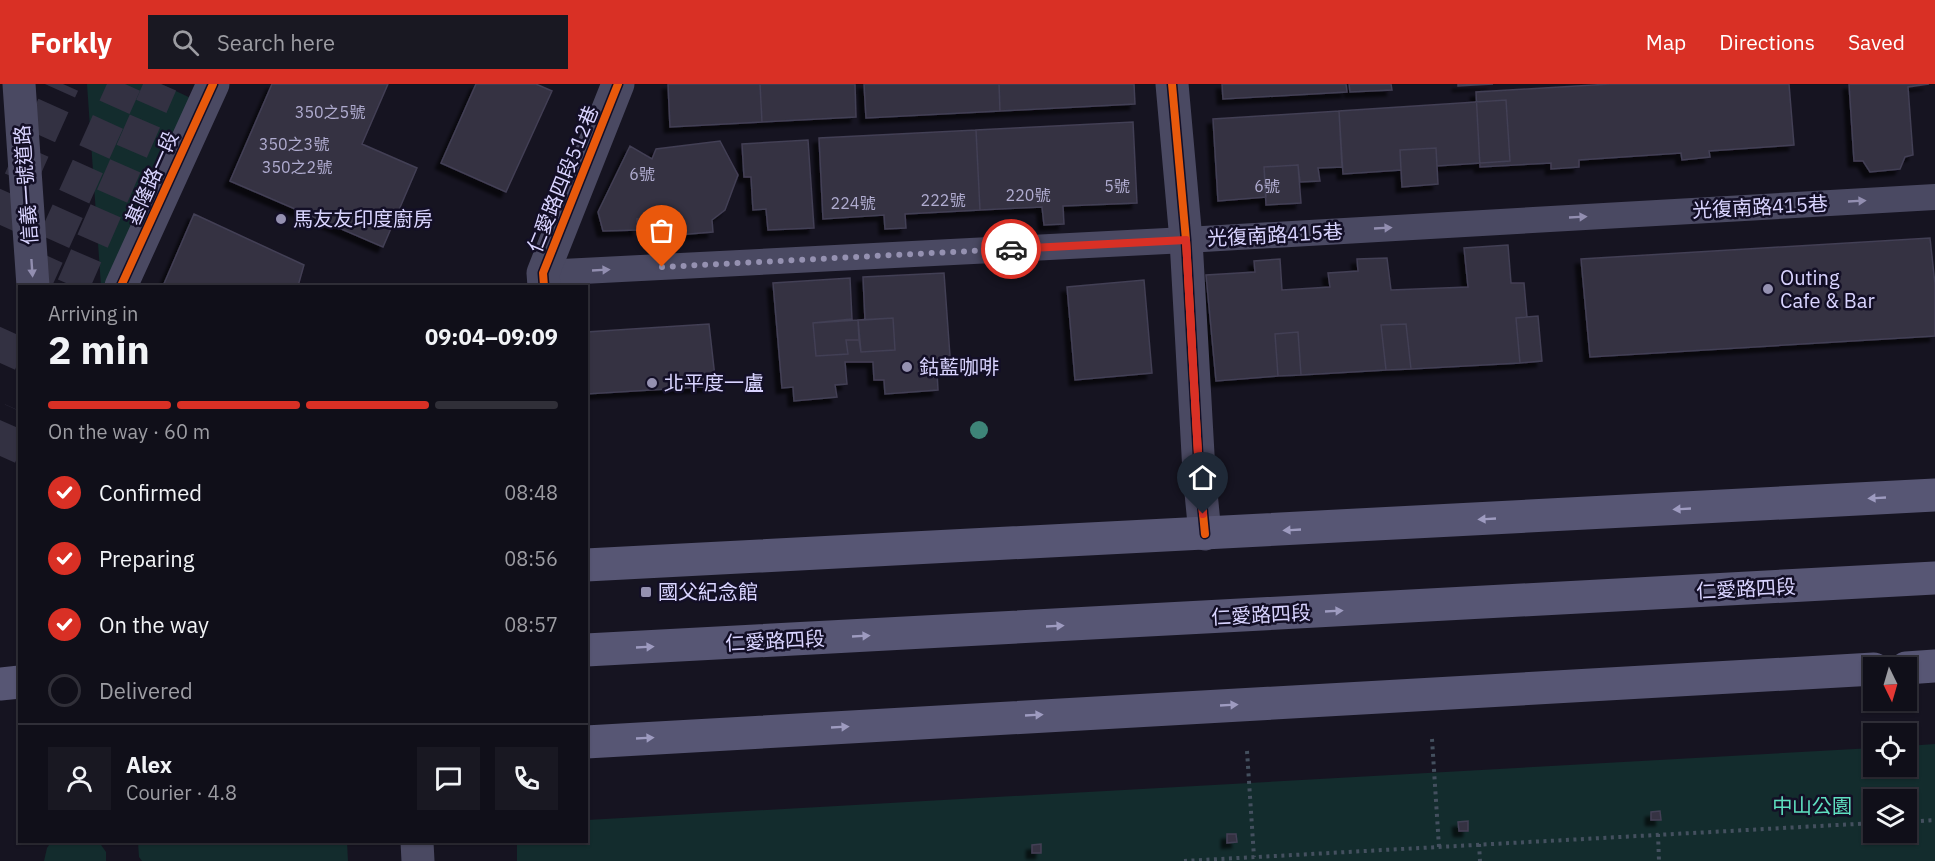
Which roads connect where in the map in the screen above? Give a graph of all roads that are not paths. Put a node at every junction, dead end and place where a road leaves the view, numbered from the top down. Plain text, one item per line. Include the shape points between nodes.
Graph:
1 (19, 84) edge
2 (213, 84) edge
3 (618, 84) edge
4 (1172, 84) edge
5 (1935, 197) edge
6 (1186, 240) junction
7 (543, 280) edge
8 (33, 285) edge
9 (121, 285) edge
10 (1935, 495) edge
11 (1205, 534) junction
12 (588, 565) edge
13 (1935, 579) edge
14 (588, 650) edge
15 (1935, 666) edge
16 (1917, 667) edge
17 (1863, 670) edge
18 (18, 682) edge
19 (0, 684) edge
20 (588, 742) edge
21 (417, 843) edge
22 (418, 861) edge

1 -> 8 street, 信義一號道路
2 - 9 street, 基隆路一段
3 - 7 street, 仁愛路四段512巷
4 - 6 street
6 -> 5 lane, 光復南路415巷
7 -> 6 lane, 光復南路415巷
6 - 11 street
10 -> 11 main road
11 - 12 main road
14 -> 13 main road, 仁愛路四段
15 - 16 main road
20 -> 17 main road
18 - 19 main road
21 - 22 street

